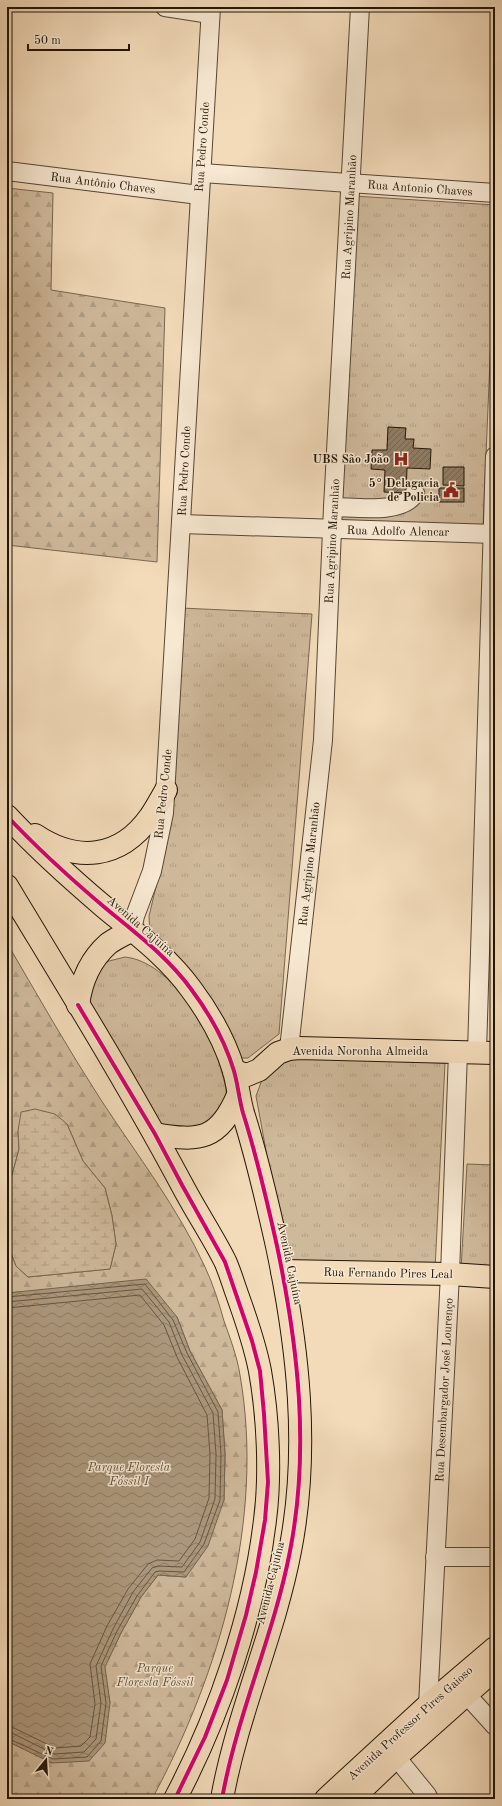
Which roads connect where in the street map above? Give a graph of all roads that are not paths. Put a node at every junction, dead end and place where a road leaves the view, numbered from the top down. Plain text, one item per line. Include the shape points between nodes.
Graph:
1 (165, 7) edge
2 (360, 7) edge
3 (211, 10) edge
4 (7, 171) edge
5 (202, 173) junction
6 (351, 182) junction
7 (495, 193) edge
8 (199, 195) junction
9 (495, 456) edge
10 (415, 493) dead end
11 (333, 507) junction
12 (181, 524) junction
13 (332, 530) junction
14 (494, 534) edge
15 (166, 790) junction
16 (7, 816) edge
17 (7, 886) edge
18 (132, 930) junction
19 (78, 1005) junction
20 (289, 1049) junction
21 (477, 1052) edge
22 (234, 1071) junction
23 (238, 1096) junction
24 (155, 1134) junction
25 (282, 1271) junction
26 (450, 1274) junction
27 (495, 1277) edge
28 (435, 1556) junction
29 (495, 1557) edge
30 (495, 1648) edge
31 (495, 1669) edge
32 (467, 1694) junction
33 (428, 1705) junction
34 (495, 1726) edge
35 (385, 1760) junction
36 (223, 1796) edge
37 (175, 1799) edge
38 (326, 1799) edge
39 (352, 1799) edge
40 (429, 1799) edge

1 - 3 street
2 - 6 street, Rua Agripino Maranhão
3 - 5 street, Rua Pedro Conde
4 - 8 street, Rua Antônio Chaves
5 - 6 street, Rua Antonio Chaves
5 - 8 street, Rua Pedro Conde
6 - 7 street, Rua Antonio Chaves
6 - 11 street, Rua Agripino Maranhão
8 - 12 street, Rua Pedro Conde
9 - 14 street, Rua Desembargador José Lourenço
10 - 11 street via 405,503 394,508
11 - 13 street, Rua Agripino Maranhão
12 - 13 street, Rua Adolfo Alencar
12 - 15 street, Rua Pedro Conde
13 - 14 street, Rua Adolfo Alencar
13 - 20 street, Rua Agripino Maranhão via 323,740
14 - 21 street, Rua Desembargador José Lourenço
15 - 16 main road via 150,817 132,836 116,847 97,854 71,852 56,846 39,838
15 - 18 street, Rua Pedro Conde via 161,836
16 - 18 main road, Avenida Cajuína via 41,850
17 - 19 main road, Avenida Cajuína
18 - 19 main road via 108,944 92,963 82,982
18 - 22 main road, Avenida Cajuína via 163,956 190,988 217,1029
19 - 24 main road, Avenida Cajuína
20 - 21 main road, Avenida Noronha Almeida
20 - 22 main road, Avenida Noronha Almeida via 278,1053 259,1070 247,1075
21 - 26 street, Rua Desembargador José Lourenço
22 - 23 main road, Avenida Cajuína
23 - 24 main road via 224,1123 208,1134 196,1138 180,1138
23 - 25 main road, Avenida Cajuína via 268,1202
24 - 37 main road, Avenida Cajuína via 226,1262 260,1370 267,1461 265,1520 246,1615 227,1680 205,1738
25 - 26 main road, Rua Fernando Pires Leal
25 - 36 main road, Avenida Cajuína via 296,1360 299,1442 297,1506 290,1552 276,1607 240,1725
26 - 27 main road, Rua Fernando Pires Leal
26 - 28 street, Rua Desembargador José Lourenço
28 - 29 street
28 - 33 street, Rua Desembargador José Lourenço
30 - 33 main road, Avenida Professor Pires Gaioso
31 - 32 main road
32 - 34 street
32 - 35 main road
33 - 35 main road, Avenida Professor Pires Gaioso
35 - 38 main road, Avenida Professor Pires Gaioso
35 - 39 main road
35 - 40 street

